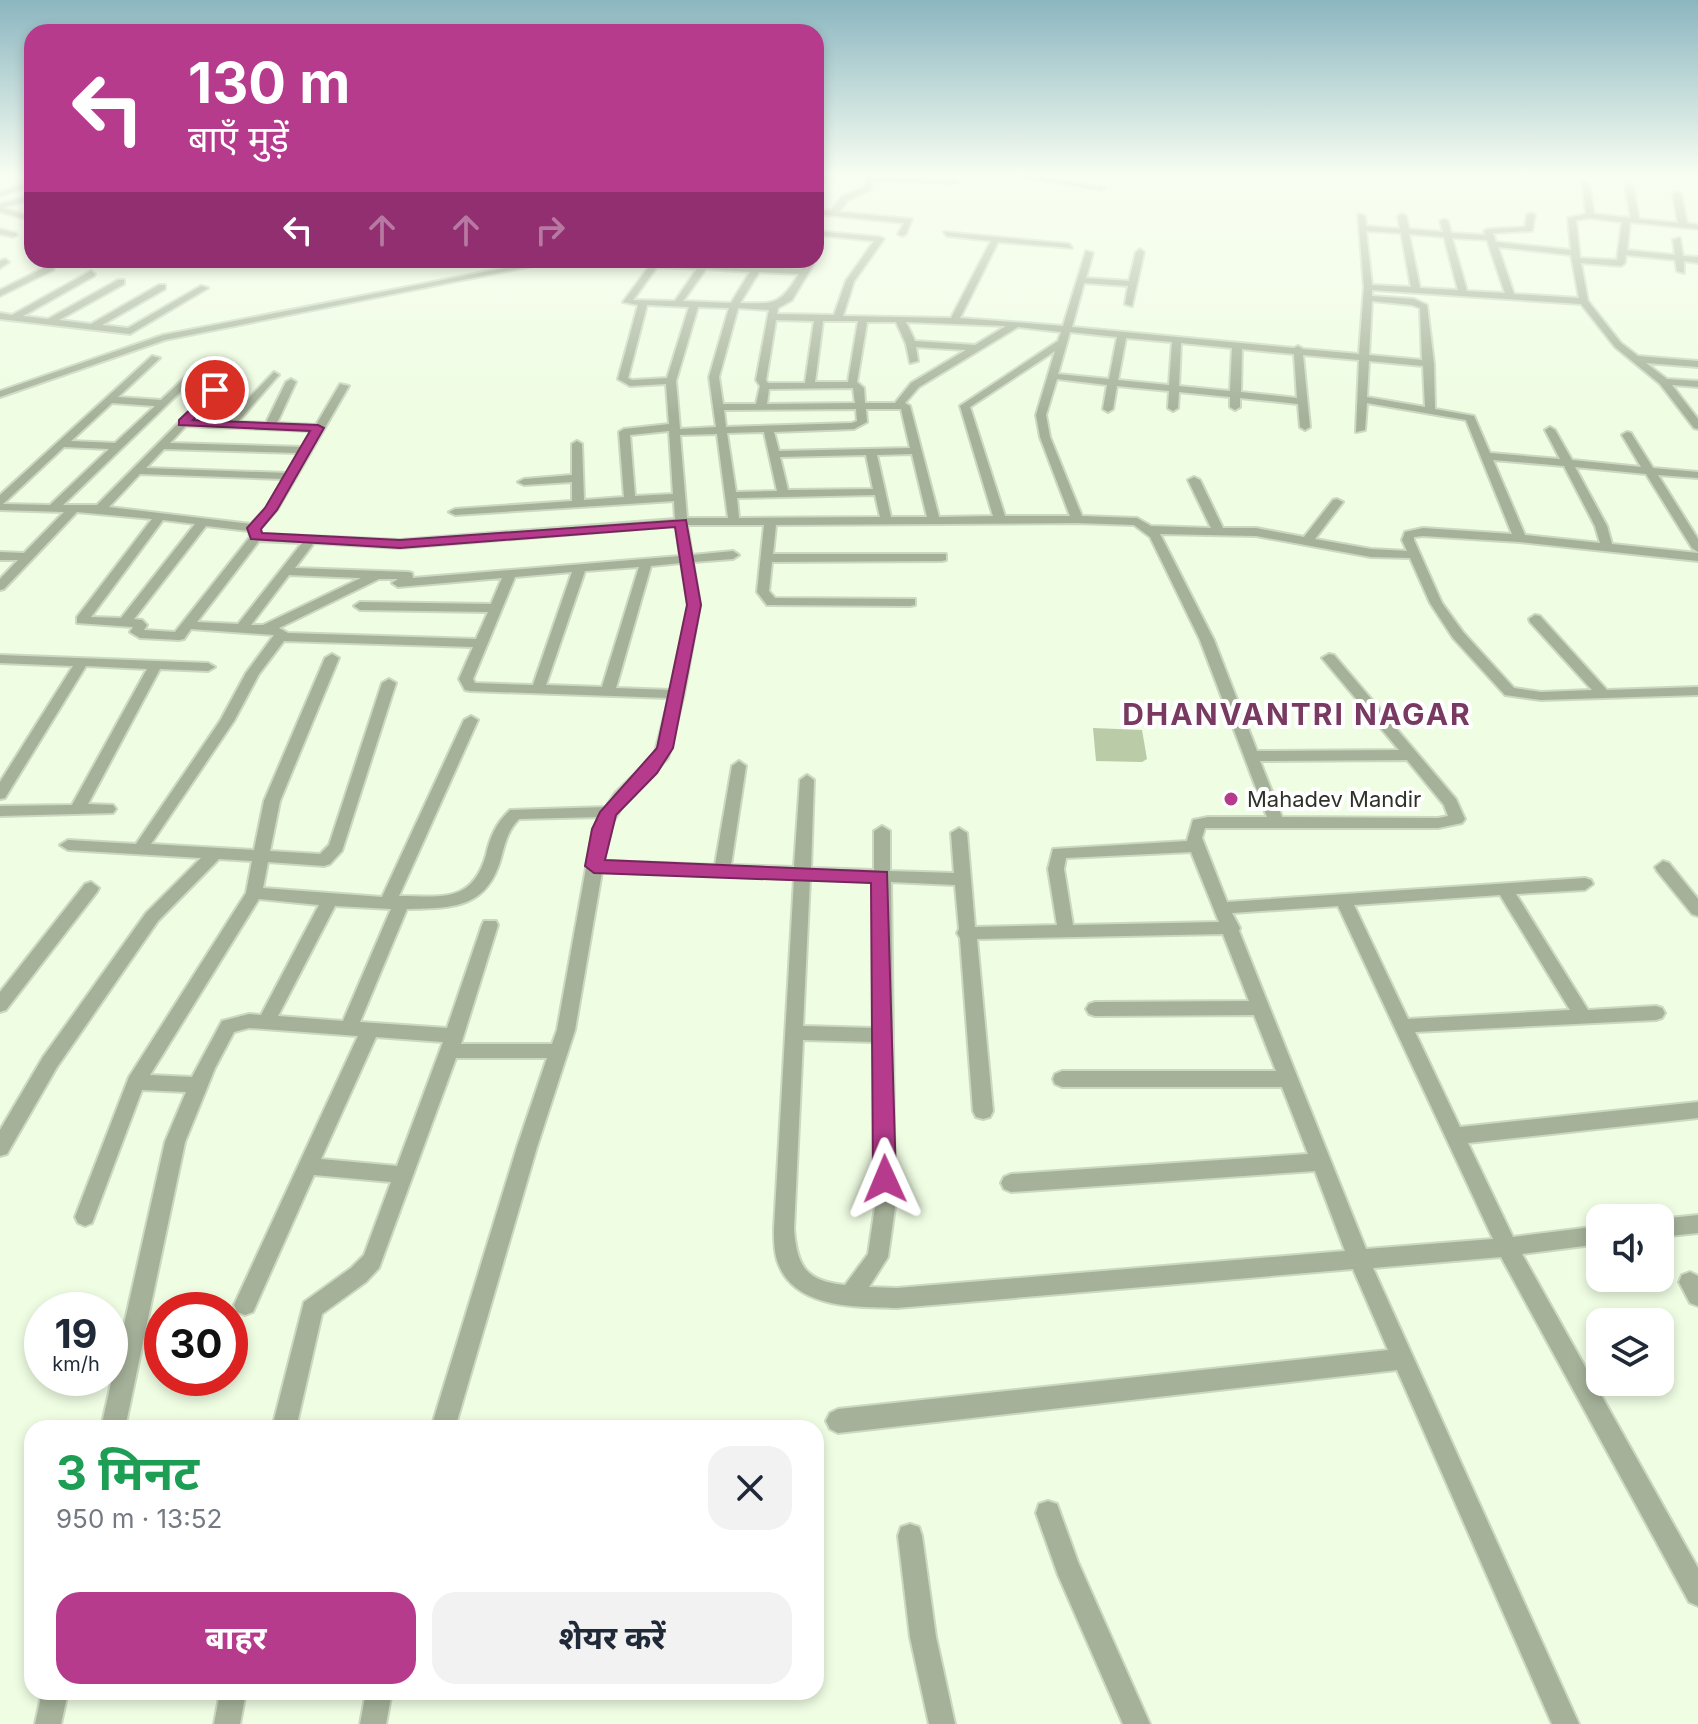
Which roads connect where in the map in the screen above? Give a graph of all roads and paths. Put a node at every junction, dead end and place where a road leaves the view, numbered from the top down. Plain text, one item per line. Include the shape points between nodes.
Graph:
1 (868, 256) edge
2 (987, 256) edge
3 (1088, 256) edge
4 (1139, 256) edge
5 (1365, 256) edge
6 (1410, 256) edge
7 (1453, 256) edge
8 (1496, 256) edge
9 (1623, 256) edge
10 (1665, 256) edge
11 (1575, 257) joint
12 (1679, 258) junction
13 (1698, 260) edge
14 (50, 268) dead end
15 (517, 268) edge
16 (651, 268) edge
17 (704, 268) edge
18 (748, 268) edge
19 (807, 268) edge
20 (757, 269) junction
21 (1681, 271) dead end
22 (805, 272) junction
23 (91, 274) dead end
24 (1080, 280) junction
25 (121, 282) dead end
26 (1131, 284) junction
27 (162, 287) dead end
28 (204, 288) dead end
29 (1416, 290) junction
30 (1368, 292) junction
31 (0, 293) edge
32 (1463, 293) junction
33 (1510, 296) junction
34 (1584, 301) junction
35 (643, 304) junction
36 (686, 304) junction
37 (1129, 304) dead end
38 (734, 305) junction
39 (773, 312) junction
40 (0, 316) edge
41 (13, 318) junction
42 (899, 318) junction
43 (955, 319) junction
44 (819, 320) junction
45 (837, 320) junction
46 (863, 320) junction
47 (49, 322) junction
48 (1020, 325) junction
49 (90, 328) junction
50 (1065, 330) junction
51 (1122, 333) junction
52 (1177, 338) junction
53 (1061, 343) junction
54 (911, 344) junction
55 (1237, 344) junction
56 (975, 348) junction
57 (1298, 349) junction
58 (1365, 357) junction
59 (155, 358) dead end
60 (1634, 359) junction
61 (913, 361) dead end
62 (1429, 364) junction
63 (1698, 364) edge
64 (201, 367) dead end
65 (231, 373) dead end
66 (274, 375) dead end
67 (1052, 376) junction
68 (671, 381) junction
69 (291, 382) dead end
70 (1113, 382) junction
71 (1664, 382) junction
72 (1698, 384) edge
73 (852, 385) junction
74 (344, 386) dead end
75 (765, 386) junction
76 (809, 386) junction
77 (1174, 388) junction
78 (0, 394) edge
79 (1235, 394) junction
80 (1362, 399) junction
81 (109, 400) junction
82 (1301, 401) junction
83 (164, 403) junction
84 (899, 404) junction
85 (861, 405) junction
86 (761, 406) junction
87 (718, 407) junction
88 (1235, 407) dead end
89 (1173, 408) dead end
90 (1108, 409) dead end
91 (1434, 409) junction
92 (183, 423) junction
93 (230, 425) junction
94 (270, 426) junction
95 (1698, 426) edge
96 (1305, 427) dead end
97 (318, 428) junction
98 (768, 428) junction
99 (674, 430) junction
100 (721, 430) junction
101 (1360, 430) dead end
102 (1550, 430) dead end
103 (1627, 435) dead end
104 (62, 444) junction
105 (577, 444) dead end
106 (118, 446) junction
107 (161, 446) junction
108 (305, 450) junction
109 (915, 451) junction
110 (871, 452) junction
111 (774, 454) junction
112 (1487, 456) junction
113 (1568, 463) junction
114 (137, 471) junction
115 (1650, 471) junction
116 (1698, 475) edge
117 (291, 476) junction
118 (578, 478) junction
119 (1194, 480) dead end
120 (524, 482) dead end
121 (879, 492) junction
122 (783, 494) junction
123 (732, 495) junction
124 (679, 497) junction
125 (630, 500) junction
126 (1337, 502) dead end
127 (578, 503) junction
128 (0, 504) edge
129 (15, 507) junction
130 (54, 507) junction
131 (74, 508) junction
132 (100, 509) junction
133 (455, 512) dead end
134 (160, 517) junction
135 (1000, 519) junction
136 (1077, 519) junction
137 (886, 520) junction
138 (934, 520) junction
139 (734, 521) junction
140 (770, 521) junction
141 (0, 522) edge
142 (203, 522) junction
143 (681, 522) junction
144 (1150, 530) junction
145 (1218, 530) junction
146 (255, 532) junction
147 (1520, 538) junction
148 (1309, 539) junction
149 (310, 540) junction
150 (1607, 547) junction
151 (1698, 548) edge
152 (733, 555) dead end
153 (1415, 555) junction
154 (0, 556) edge
155 (28, 557) junction
156 (942, 557) dead end
157 (1698, 557) edge
158 (767, 558) junction
159 (686, 559) junction
160 (646, 562) junction
161 (580, 568) junction
162 (286, 571) junction
163 (510, 574) junction
164 (376, 575) junction
165 (0, 586) edge
166 (910, 602) dead end
167 (360, 606) dead end
168 (496, 608) junction
169 (1535, 619) dead end
170 (124, 623) junction
171 (187, 625) junction
172 (242, 628) junction
173 (266, 629) junction
174 (281, 637) junction
175 (482, 643) junction
176 (332, 658) dead end
177 (1329, 658) dead end
178 (1, 660) edge
179 (82, 662) junction
180 (156, 665) junction
181 (208, 667) dead end
182 (389, 683) dead end
183 (538, 690) junction
184 (1698, 691) edge
185 (608, 692) junction
186 (677, 694) junction
187 (1603, 694) junction
188 (471, 720) dead end
189 (1412, 755) junction
190 (1251, 756) junction
191 (739, 766) dead end
192 (807, 780) dead end
193 (0, 794) edge
194 (108, 809) dead end
195 (77, 810) junction
196 (0, 811) edge
197 (608, 812) junction
198 (1276, 821) junction
199 (882, 831) dead end
200 (959, 833) dead end
201 (68, 845) dead end
202 (1198, 846) junction
203 (140, 849) junction
204 (214, 855) junction
205 (261, 859) junction
206 (594, 866) junction
207 (1663, 867) dead end
208 (722, 872) junction
209 (800, 876) junction
210 (881, 877) junction
211 (960, 879) junction
212 (1585, 884) dead end
213 (91, 888) dead end
214 (1504, 889) junction
215 (254, 893) junction
216 (331, 898) junction
217 (1343, 900) junction
218 (395, 902) junction
219 (1224, 908) junction
220 (1698, 910) edge
221 (490, 925) dead end
222 (1232, 928) junction
223 (1066, 931) junction
224 (965, 933) junction
225 (0, 1005) edge
226 (1262, 1008) junction
227 (1095, 1009) dead end
228 (1656, 1013) dead end
229 (1583, 1017) junction
230 (266, 1022) junction
231 (1403, 1026) junction
232 (349, 1028) junction
233 (370, 1030) junction
234 (796, 1033) junction
235 (883, 1035) junction
236 (452, 1044) junction
237 (560, 1051) junction
238 (1062, 1079) dead end
239 (1289, 1079) junction
240 (136, 1082) junction
241 (198, 1085) junction
242 (1698, 1110) edge
243 (983, 1111) dead end
244 (1454, 1136) junction
245 (0, 1148) edge
246 (1321, 1162) junction
247 (309, 1166) junction
248 (405, 1175) junction
249 (1011, 1183) dead end
250 (85, 1217) dead end
251 (1698, 1224) edge
252 (1674, 1227) edge
253 (1586, 1237) edge
254 (1507, 1247) junction
255 (1359, 1259) junction
256 (858, 1296) junction
257 (248, 1298) edge
258 (1403, 1359) junction
259 (115, 1420) edge
260 (286, 1420) edge
261 (445, 1420) edge
262 (838, 1421) dead end
263 (1048, 1513) dead end
264 (910, 1536) dead end
265 (1698, 1593) edge
266 (53, 1700) edge
267 (232, 1700) edge
268 (378, 1700) edge
269 (48, 1724) edge
270 (227, 1724) edge
271 (373, 1724) edge
272 (942, 1724) edge
273 (1137, 1724) edge
274 (1566, 1724) edge

1 - 45 street via 850,281
2 - 43 street
3 - 24 street
4 - 26 street
5 - 30 street
6 - 29 street
7 - 32 street
8 - 33 street
9 - 11 street via 1616,264
10 - 12 street
11 - 34 street
12 - 13 street
12 - 21 street
14 - 31 street
15 - 78 street via 163,338
16 - 35 street via 627,299
17 - 36 street
18 - 20 street
19 - 22 street
20 - 22 street
20 - 38 street
22 - 39 street
23 - 41 street
24 - 26 street
24 - 50 street
25 - 47 street
26 - 37 street
27 - 49 street
28 - 49 street via 136,329
29 - 30 street
29 - 32 street
30 - 58 street
30 - 62 street via 1422,305
32 - 33 street
33 - 34 street
34 - 60 street
35 - 36 street
35 - 68 street via 623,379
36 - 38 street
36 - 68 street
38 - 39 street
38 - 87 street via 714,377
39 - 44 street
39 - 75 street via 763,357
40 - 41 street
41 - 47 street
42 - 43 street
42 - 46 street
42 - 54 street
43 - 48 street
44 - 45 street
44 - 76 street
45 - 46 street
46 - 73 street
47 - 49 street
48 - 50 street
48 - 56 street
50 - 51 street
50 - 53 street
51 - 52 street
51 - 70 street
52 - 55 street
52 - 77 street
53 - 67 street
53 - 135 street via 965,406
54 - 56 street
54 - 61 street
55 - 57 street
55 - 79 street
56 - 84 street via 915,385
57 - 58 street
57 - 82 street
58 - 62 street
58 - 80 street
59 - 81 street
60 - 63 street
60 - 71 street
62 - 91 street
64 - 83 street
65 - 92 street
66 - 93 street
67 - 70 street
67 - 136 street via 1041,425
68 - 99 street
69 - 94 street
70 - 77 street
70 - 90 street
71 - 72 street
71 - 95 street
73 - 76 street
73 - 85 street via 859,388
74 - 97 street
75 - 76 street
75 - 86 street
77 - 79 street
77 - 89 street
79 - 82 street
79 - 88 street
80 - 91 street
80 - 101 street
81 - 83 street
81 - 104 street
82 - 96 street
83 - 106 street
84 - 85 street
84 - 109 street via 906,408
85 - 86 street
85 - 98 street via 859,426
86 - 87 street
87 - 100 street
91 - 112 street via 1475,423
92 - 93 street
92 - 107 street
93 - 94 street
94 - 97 street
97 - 108 street
98 - 100 street
98 - 111 street
99 - 100 street
99 - 124 street
99 - 125 street via 624,432
100 - 123 street
102 - 113 street
103 - 115 street
104 - 106 street
104 - 128 street
105 - 118 street
106 - 130 street
107 - 108 street
107 - 114 street
108 - 117 street
109 - 110 street
109 - 138 street
110 - 111 street
110 - 121 street
111 - 122 street
112 - 113 street
112 - 147 street
113 - 115 street
113 - 150 street
114 - 117 street
114 - 132 street
115 - 116 street
115 - 151 street
117 - 146 street
118 - 120 street
118 - 127 street
119 - 145 street
121 - 122 street
121 - 137 street
122 - 123 street
123 - 139 street
124 - 125 street
124 - 143 street
125 - 127 street
126 - 148 street
127 - 133 street
128 - 129 street
129 - 130 street
129 - 141 street
130 - 131 street
131 - 132 street
131 - 155 street
132 - 134 street
134 - 142 street
134 - 170 street via 82,620
135 - 136 street
135 - 138 street
136 - 144 street via 1121,519
137 - 138 street
137 - 140 street
139 - 140 street
139 - 143 street
140 - 158 street
142 - 146 street
142 - 170 street
143 - 149 street via 400,544
143 - 159 street
144 - 145 street
144 - 190 street via 1207,640
145 - 148 street
146 - 149 street
146 - 171 street
147 - 150 street
147 - 153 street via 1414,533 1408,540
148 - 153 street via 1354,551
149 - 162 street
150 - 157 street
152 - 159 street
153 - 187 street via 1436,603 1502,686 1525,696
154 - 155 street
155 - 165 street
156 - 158 street
158 - 166 street via 763,592 772,602
159 - 160 street
159 - 186 street via 694,605
160 - 161 street
160 - 185 street
161 - 163 street
161 - 183 street
162 - 164 street
162 - 172 street
163 - 164 street via 403,580
163 - 168 street
164 - 173 street
167 - 168 street
168 - 175 street
169 - 187 street
170 - 171 street via 140,625 140,634 179,636
171 - 172 street
172 - 173 street
173 - 174 street
174 - 175 street
174 - 203 street
175 - 183 street via 466,684
176 - 205 street via 272,801
177 - 189 street
178 - 179 street
179 - 180 street
179 - 193 street
180 - 181 street
180 - 195 street
182 - 205 street via 330,855 315,862
183 - 185 street
184 - 187 street
185 - 186 street
186 - 197 street via 661,758
188 - 218 street
189 - 190 street
189 - 198 street via 1457,812 1452,822
190 - 198 street
191 - 208 street
192 - 209 street
194 - 195 street
195 - 196 street
197 - 206 street
197 - 218 street via 515,814 501,829 482,884 473,893 460,899
198 - 202 street via 1198,824
199 - 210 street
200 - 211 street
201 - 203 street
202 - 219 street
202 - 223 street via 1059,853 1056,869
203 - 204 street
204 - 205 street
204 - 245 street via 152,917 50,1062
205 - 215 street
206 - 208 street
206 - 237 street
207 - 220 street
208 - 209 street
209 - 210 street
209 - 234 street
210 - 211 street
210 - 235 street
211 - 224 street
212 - 214 street
213 - 225 street
214 - 217 street
214 - 229 street
215 - 216 street
215 - 240 street
216 - 218 street
216 - 230 street
217 - 219 street
217 - 231 street
218 - 232 street
219 - 222 street
221 - 236 street
222 - 223 street
222 - 226 street
223 - 224 street
224 - 243 street
226 - 227 street
226 - 239 street
228 - 229 street
229 - 231 street
230 - 232 street
230 - 241 street via 228,1026
231 - 244 street
232 - 233 street
233 - 236 street
233 - 247 street
234 - 235 street
234 - 256 street via 784,1229 788,1264 812,1288
235 - 256 street via 883,1232 878,1257
236 - 237 street
236 - 248 street
237 - 261 street
238 - 239 street
239 - 246 street
240 - 241 street
240 - 250 street
241 - 259 street via 175,1142
242 - 244 street
244 - 254 street
246 - 249 street
246 - 255 street
247 - 248 street
247 - 257 street
248 - 260 street via 363,1274 312,1309
251 - 252 street
253 - 254 street
254 - 255 street
254 - 265 street
255 - 256 street via 897,1298
255 - 258 street
258 - 262 street
258 - 274 street
263 - 273 street
264 - 272 street via 923,1637
266 - 269 street
267 - 270 street
268 - 271 street

